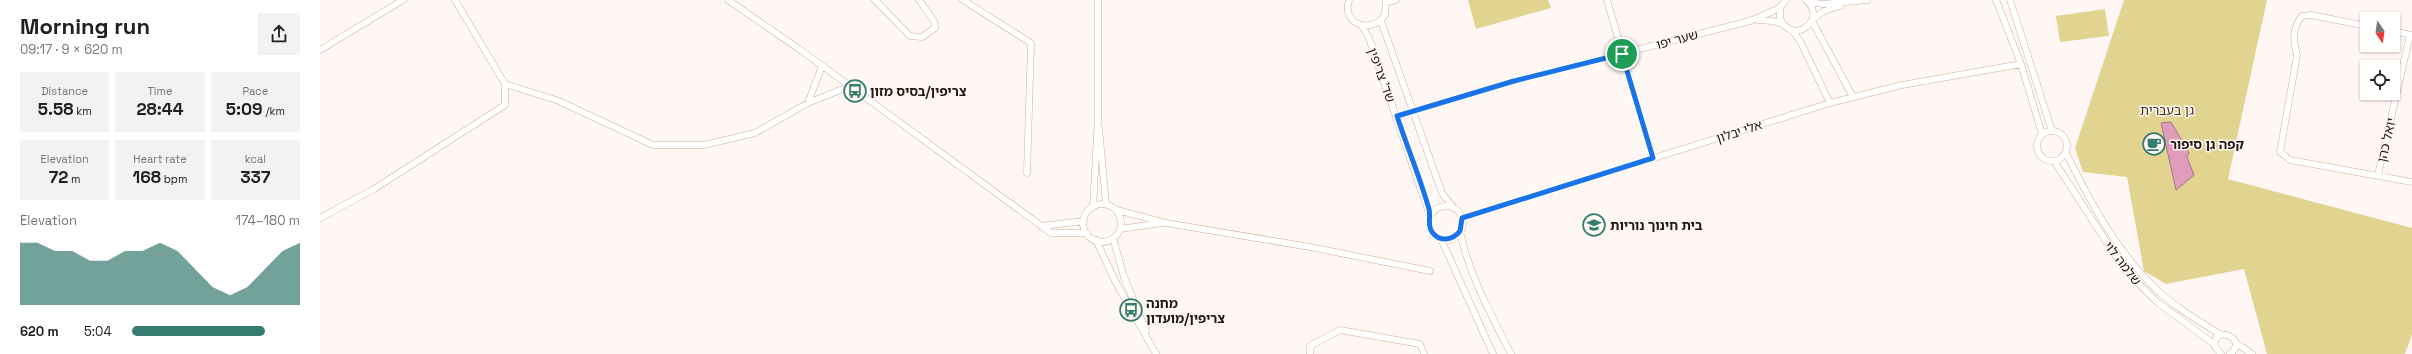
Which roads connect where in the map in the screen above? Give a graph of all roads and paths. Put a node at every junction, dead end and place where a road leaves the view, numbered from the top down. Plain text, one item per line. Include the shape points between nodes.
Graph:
1 (403, 0) edge
2 (455, 0) edge
3 (728, 0) edge
4 (875, 0) edge
5 (919, 0) edge
6 (963, 0) edge
7 (1098, 0) edge
8 (1349, 0) edge
9 (1396, 0) edge
10 (1607, 0) edge
11 (1780, 0) edge
12 (1786, 0) edge
13 (1867, 0) edge
14 (1996, 0) edge
15 (2010, 0) edge
16 (1386, 1) edge
17 (1808, 1) edge
18 (1853, 2) junction
19 (1780, 8) junction
20 (1812, 20) junction
21 (1381, 21) junction
22 (1750, 21) junction
23 (1782, 24) junction
24 (2360, 25) edge
25 (1362, 26) junction
26 (1792, 30) junction
27 (2400, 33) edge
28 (2411, 35) edge
29 (320, 50) edge
30 (1622, 54) junction
31 (2021, 64) junction
32 (822, 66) junction
33 (505, 84) junction
34 (850, 86) junction
35 (1853, 97) junction
36 (808, 103) junction
37 (1830, 103) junction
38 (1412, 110) junction
39 (1397, 116) junction
40 (1098, 120) junction
41 (2052, 131) junction
42 (2042, 134) junction
43 (2066, 153) junction
44 (1653, 158) junction
45 (2054, 161) junction
46 (1026, 173) dead end
47 (2378, 175) junction
48 (2412, 182) edge
49 (1106, 204) junction
50 (1093, 207) junction
51 (1454, 208) junction
52 (1117, 210) junction
53 (1430, 216) junction
54 (320, 218) edge
55 (1462, 218) junction
56 (1084, 222) junction
57 (1166, 223) junction
58 (1041, 226) junction
59 (1120, 229) junction
60 (1460, 231) junction
61 (1087, 233) junction
62 (1113, 238) junction
63 (1441, 239) junction
64 (1096, 240) junction
65 (1430, 271) dead end
66 (2220, 335) junction
67 (1148, 338) junction
68 (2236, 342) junction
69 (2214, 344) junction
70 (1156, 354) edge
71 (1310, 354) edge
72 (1424, 354) edge
73 (1493, 354) edge
74 (1511, 354) edge
75 (2219, 354) edge
76 (2230, 354) edge
77 (2252, 354) edge

1 - 29 street
2 - 33 street
3 - 32 street
4 - 5 street via 910,36 922,38 935,28 934,21
6 - 46 street via 1031,43
7 - 40 street
8 - 25 street, שד' צריפין via 1350,15
9 - 16 street
10 - 30 street
11 - 19 street
12 - 19 street
13 - 18 street
14 - 31 street
15 - 41 street
16 - 21 street via 1387,9
17 - 18 street via 1823,4
17 - 20 street via 1814,12
18 - 20 street via 1824,11
19 - 22 street, שער יפו
19 - 23 street
20 - 26 street via 1803,29
20 - 35 street
21 - 25 street via 1369,27
21 - 38 street, שד' צריפין
22 - 23 street, שער יפו via 1773,20
22 - 30 street, שער יפו
23 - 26 street
24 - 47 street via 2311,15 2302,16 2297,23 2293,40 2297,55 2280,152 2290,160
25 - 39 street, שד' צריפין via 1369,38
26 - 37 street via 1800,40
27 - 28 street
28 - 47 street, יואל כהן
30 - 38 street, שער יפו
30 - 44 street
31 - 35 street, אלי יבלון via 1902,85
31 - 42 street
32 - 34 street
32 - 36 street
33 - 36 street via 559,101 653,145 704,145 755,133
33 - 54 street via 505,105 374,188
34 - 36 street
34 - 58 street
35 - 37 street, אלי יבלון
37 - 44 street, אלי יבלון
38 - 39 street, שער יפו
38 - 51 street, שד' צריפין via 1442,193
39 - 53 street, שד' צריפין
40 - 49 street
40 - 50 street
41 - 42 street
41 - 43 street via 2057,131 2068,142
42 - 45 street via 2037,143 2038,152 2045,159
43 - 45 street
43 - 66 street, שלמה לוי via 2100,218 2141,273 2157,290
44 - 55 street, אלי יבלון
45 - 69 street, שלמה לוי via 2124,269 2157,302
47 - 48 street
49 - 50 street
49 - 52 street
50 - 56 street via 1088,211
51 - 53 street via 1443,206
51 - 55 street
52 - 57 street
52 - 59 street via 1121,222
53 - 63 street via 1432,233
55 - 60 street
56 - 58 street
56 - 61 street
57 - 59 street
57 - 65 street via 1310,246
58 - 61 street via 1051,233
59 - 62 street
60 - 63 street via 1452,238
60 - 74 street via 1463,246
61 - 64 street
62 - 64 street via 1108,241
62 - 67 street via 1117,257
63 - 73 street
64 - 67 street via 1115,281
66 - 68 street, שלמה לוי via 2230,335
66 - 69 street
67 - 70 street
68 - 76 street via 2235,350
68 - 77 street
69 - 75 street
71 - 72 street via 1310,346 1340,330 1420,344

